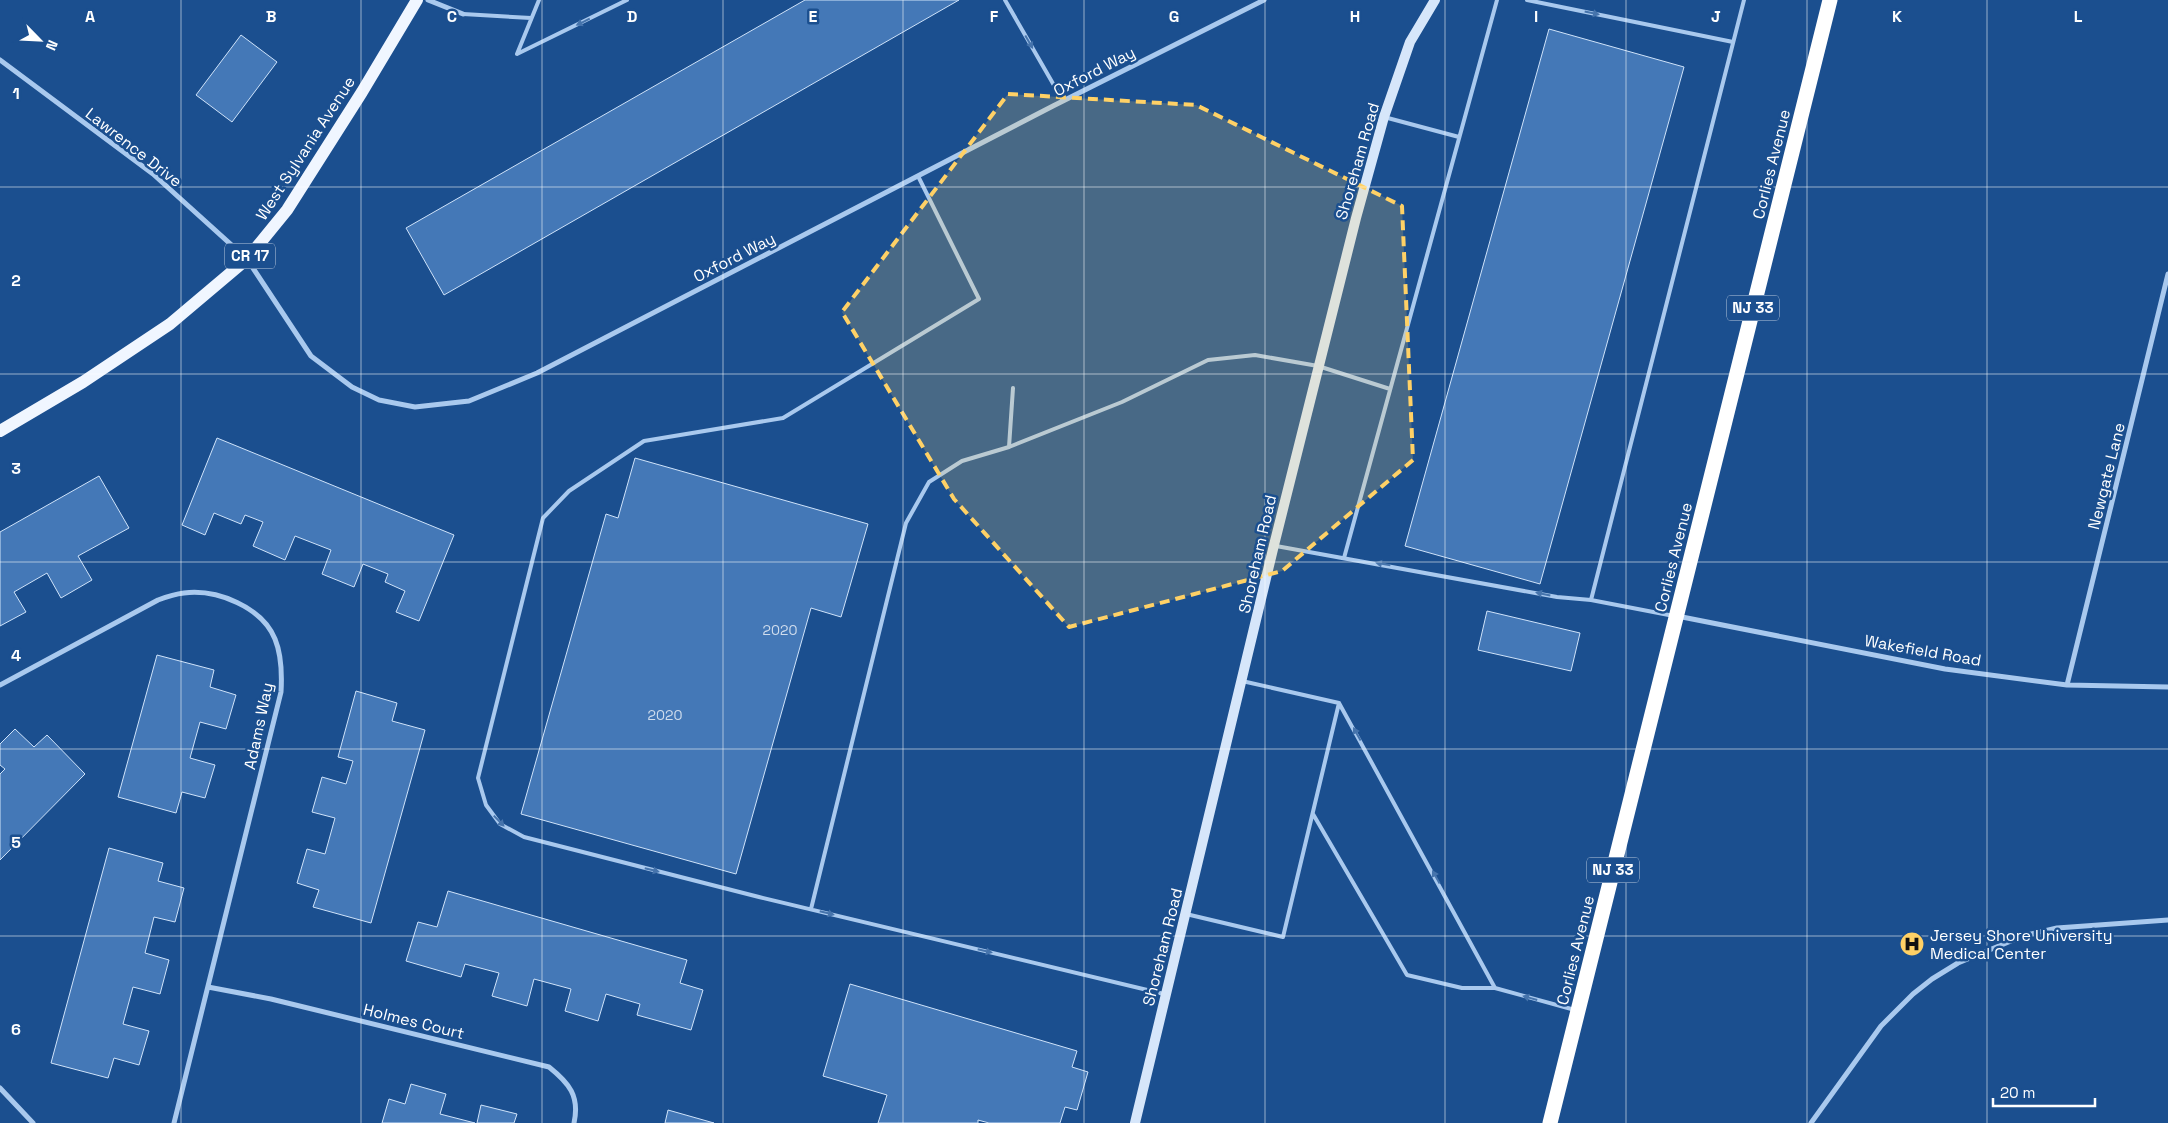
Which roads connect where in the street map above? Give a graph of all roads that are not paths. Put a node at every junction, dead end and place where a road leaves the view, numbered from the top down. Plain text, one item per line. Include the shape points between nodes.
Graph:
1 (417, 0) edge
2 (428, 0) edge
3 (539, 0) edge
4 (626, 0) edge
5 (1004, 0) edge
6 (1264, 0) edge
7 (1434, 0) edge
8 (1497, 0) edge
9 (1527, 0) edge
10 (1744, 0) edge
11 (1830, 0) edge
12 (463, 14) joint
13 (531, 18) junction
14 (1733, 42) junction
15 (0, 60) edge
16 (1063, 101) junction
17 (1384, 116) junction
18 (1459, 137) junction
19 (918, 176) junction
20 (247, 259) junction
21 (2168, 274) edge
22 (1318, 366) junction
23 (1013, 388) dead end
24 (1390, 390) junction
25 (0, 431) edge
26 (1008, 447) junction
27 (1274, 545) junction
28 (1344, 558) junction
29 (1591, 600) junction
30 (1676, 616) junction
31 (1242, 681) junction
32 (0, 684) edge
33 (2067, 685) junction
34 (2168, 687) edge
35 (1339, 703) junction
36 (1313, 814) junction
37 (811, 909) junction
38 (1186, 914) junction
39 (2168, 920) edge
40 (208, 987) junction
41 (1496, 988) junction
42 (1166, 995) junction
43 (1577, 1011) junction
44 (0, 1088) edge
45 (33, 1123) edge
46 (174, 1123) edge
47 (574, 1123) edge
48 (1135, 1123) edge
49 (1550, 1123) edge
50 (1811, 1123) edge

1 - 20 main road, West Sylvania Avenue / CR 17 via 287,210
2 - 12 street
3 - 13 lane
4 -> 13 lane via 516,54
5 -> 16 lane
6 - 16 street, Oxford Way
7 - 17 street, Shoreham Road via 1410,42
8 - 18 lane
9 -> 14 lane
10 - 14 lane
11 - 30 highway, Corlies Avenue / NJ 33
12 - 13 lane
14 - 29 lane
15 - 20 street, Lawrence Drive via 153,174
16 - 19 street, Oxford Way
17 - 18 lane
17 - 22 street, Shoreham Road
18 - 24 lane
19 - 20 street, Oxford Way via 537,374 469,401 415,407 379,400 352,387 311,356
19 -> 37 lane via 979,299 783,418 644,441 569,491 543,518 478,778 486,805 500,824 524,837
20 - 25 main road, West Sylvania Avenue / CR 17 via 170,324 83,382
21 - 33 street, Newgate Lane
22 - 24 lane
22 - 26 lane via 1255,355 1208,360 1122,402
22 - 27 street, Shoreham Road
23 - 26 lane
24 - 28 lane
26 - 37 lane via 962,461 929,482 906,523
27 - 28 lane
27 - 31 street, Shoreham Road
29 -> 28 lane via 1557,597
29 - 30 lane
30 - 33 street, Wakefield Road via 1945,669
30 - 43 highway, Corlies Avenue / NJ 33
31 - 35 lane
31 - 38 street, Shoreham Road
32 - 40 street, Adams Way via 158,600 185,593 212,594 236,601 261,619 275,638 282,668 281,692
33 - 34 street, Wakefield Road
35 - 36 lane
41 -> 35 lane
36 - 38 lane via 1283,937
36 - 41 lane via 1407,975 1462,988
37 -> 42 lane
38 - 42 street, Shoreham Road
39 - 50 street via 2057,928 2024,936 1958,964 1913,994 1882,1026
40 - 46 street, Adams Way
40 - 47 street, Holmes Court via 550,1067 566,1081 574,1096
43 -> 41 lane
42 - 48 street, Shoreham Road
43 - 49 highway, Corlies Avenue / NJ 33
44 - 45 street

